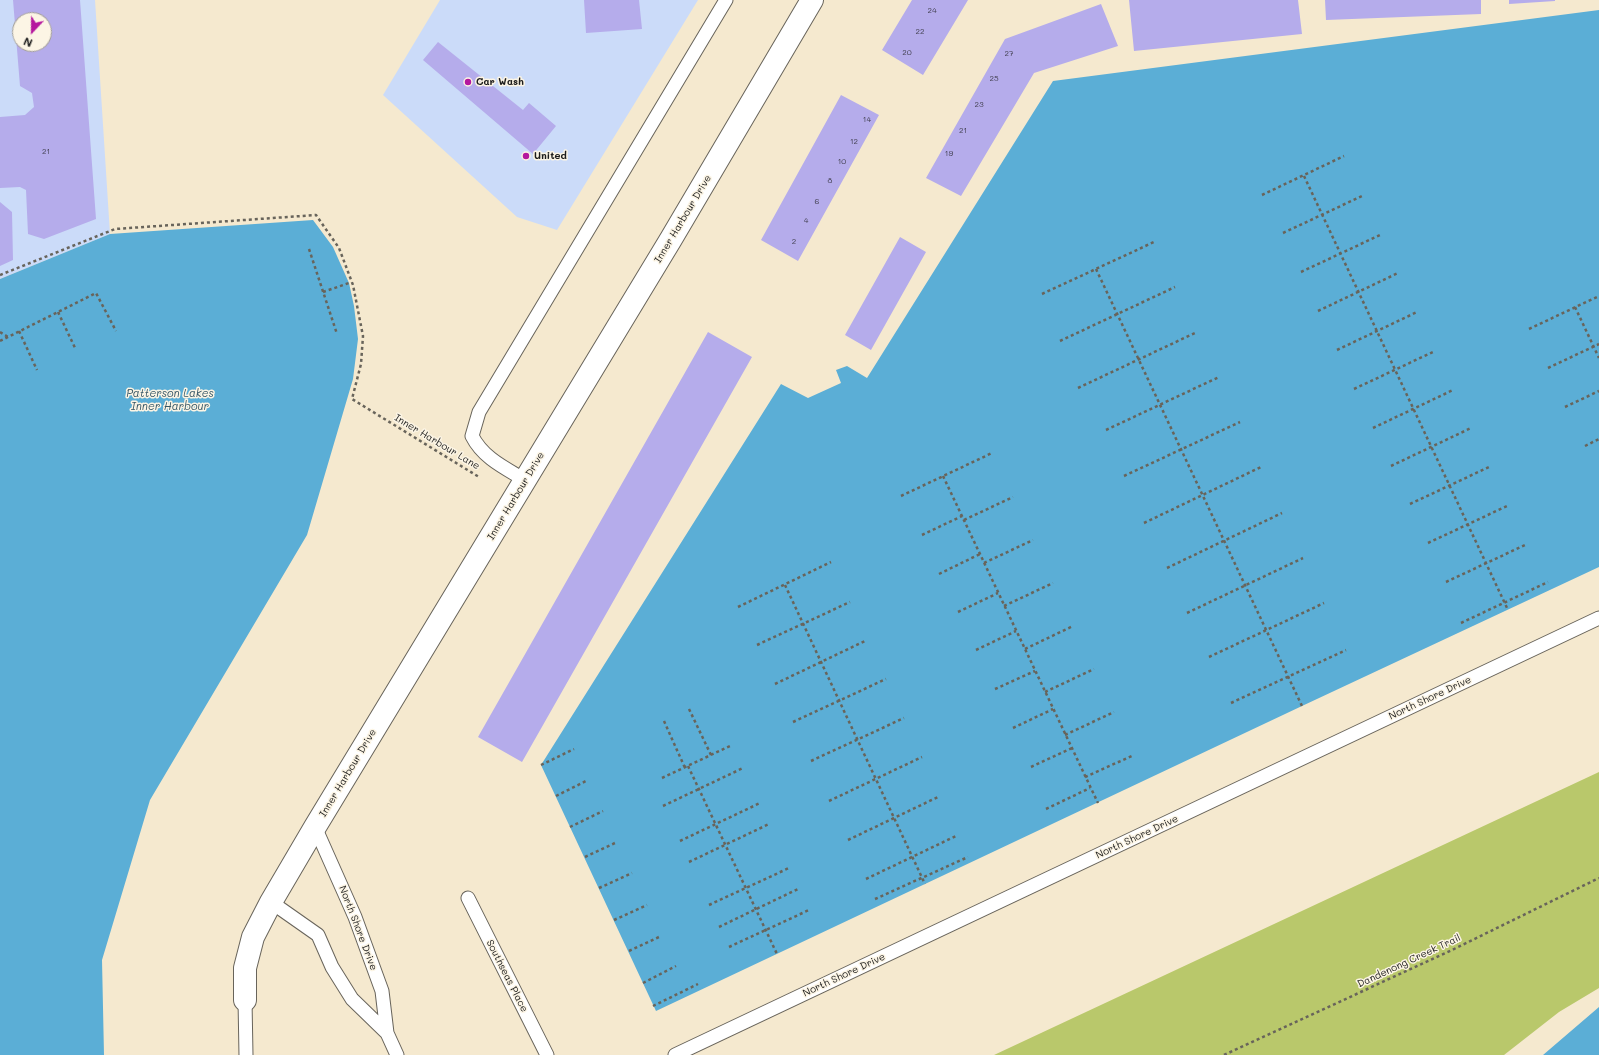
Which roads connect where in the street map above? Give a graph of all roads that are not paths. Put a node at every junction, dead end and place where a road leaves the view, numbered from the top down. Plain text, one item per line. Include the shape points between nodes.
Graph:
1 (726, 0) edge
2 (812, 0) edge
3 (525, 480) junction
4 (1599, 618) edge
5 (315, 827) junction
6 (468, 898) dead end
7 (271, 902) junction
8 (245, 1000) joint
9 (387, 1033) junction
10 (246, 1055) edge
11 (397, 1055) edge
12 (547, 1055) edge
13 (675, 1055) edge

1 - 3 lane via 479,412 472,436 477,447
2 - 3 street, Inner Harbour Drive
3 - 5 street, Inner Harbour Drive
4 - 13 lane, North Shore Drive
5 - 7 street, Inner Harbour Drive
5 - 9 lane, North Shore Drive via 355,917 382,991
6 - 12 lane, Southseas Place
7 - 8 street, Inner Harbour Drive via 253,937 245,968
7 - 9 lane, North Shore Drive via 318,935 332,967 352,998
8 - 10 lane
9 - 11 lane, North Shore Drive

